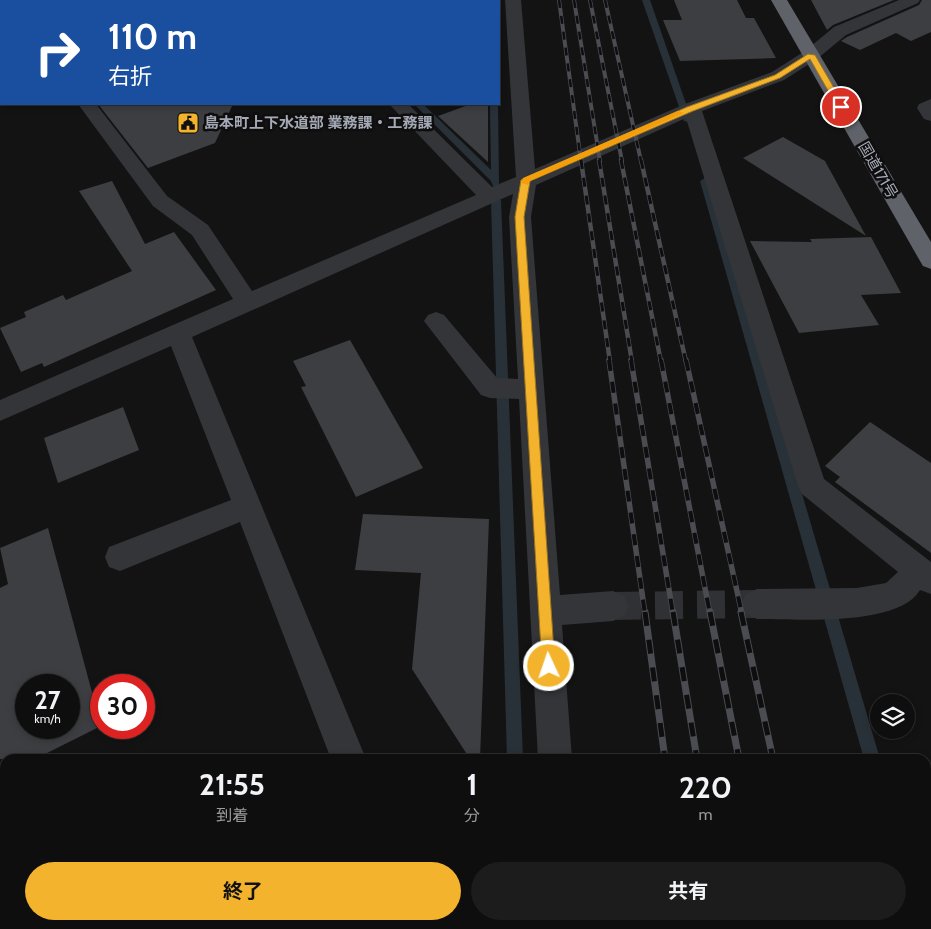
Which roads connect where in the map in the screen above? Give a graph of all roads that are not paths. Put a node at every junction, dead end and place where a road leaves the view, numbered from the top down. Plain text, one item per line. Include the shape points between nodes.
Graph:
1 (514, 0) edge
2 (779, 0) edge
3 (912, 0) edge
4 (811, 55) junction
5 (88, 105) edge
6 (399, 105) edge
7 (931, 105) edge
8 (686, 111) junction
9 (931, 115) edge
10 (526, 180) junction
11 (489, 196) junction
12 (931, 261) edge
13 (248, 303) junction
14 (436, 320) dead end
15 (178, 333) junction
16 (525, 389) junction
17 (0, 411) edge
18 (248, 506) junction
19 (120, 557) dead end
20 (923, 574) edge
21 (757, 604) tunnel mouth
22 (613, 606) tunnel mouth
23 (545, 610) junction
24 (344, 754) edge
25 (554, 754) edge

1 - 10 street
2 - 4 highway, 国道171号
3 - 4 street via 868,11
4 - 8 street via 778,76
4 - 12 highway, 国道171号
5 - 13 street via 160,201 200,230
6 - 11 street
7 - 9 street via 926,108
8 - 10 street
8 - 20 street via 812,486
10 - 11 street
10 - 16 street via 520,217
11 - 13 street
13 - 15 street
14 - 16 street via 490,388
15 - 17 street
15 - 18 street
16 - 23 street
18 - 19 street
18 - 24 street
20 - 21 street via 904,590 874,602
22 - 23 street
23 - 25 street

